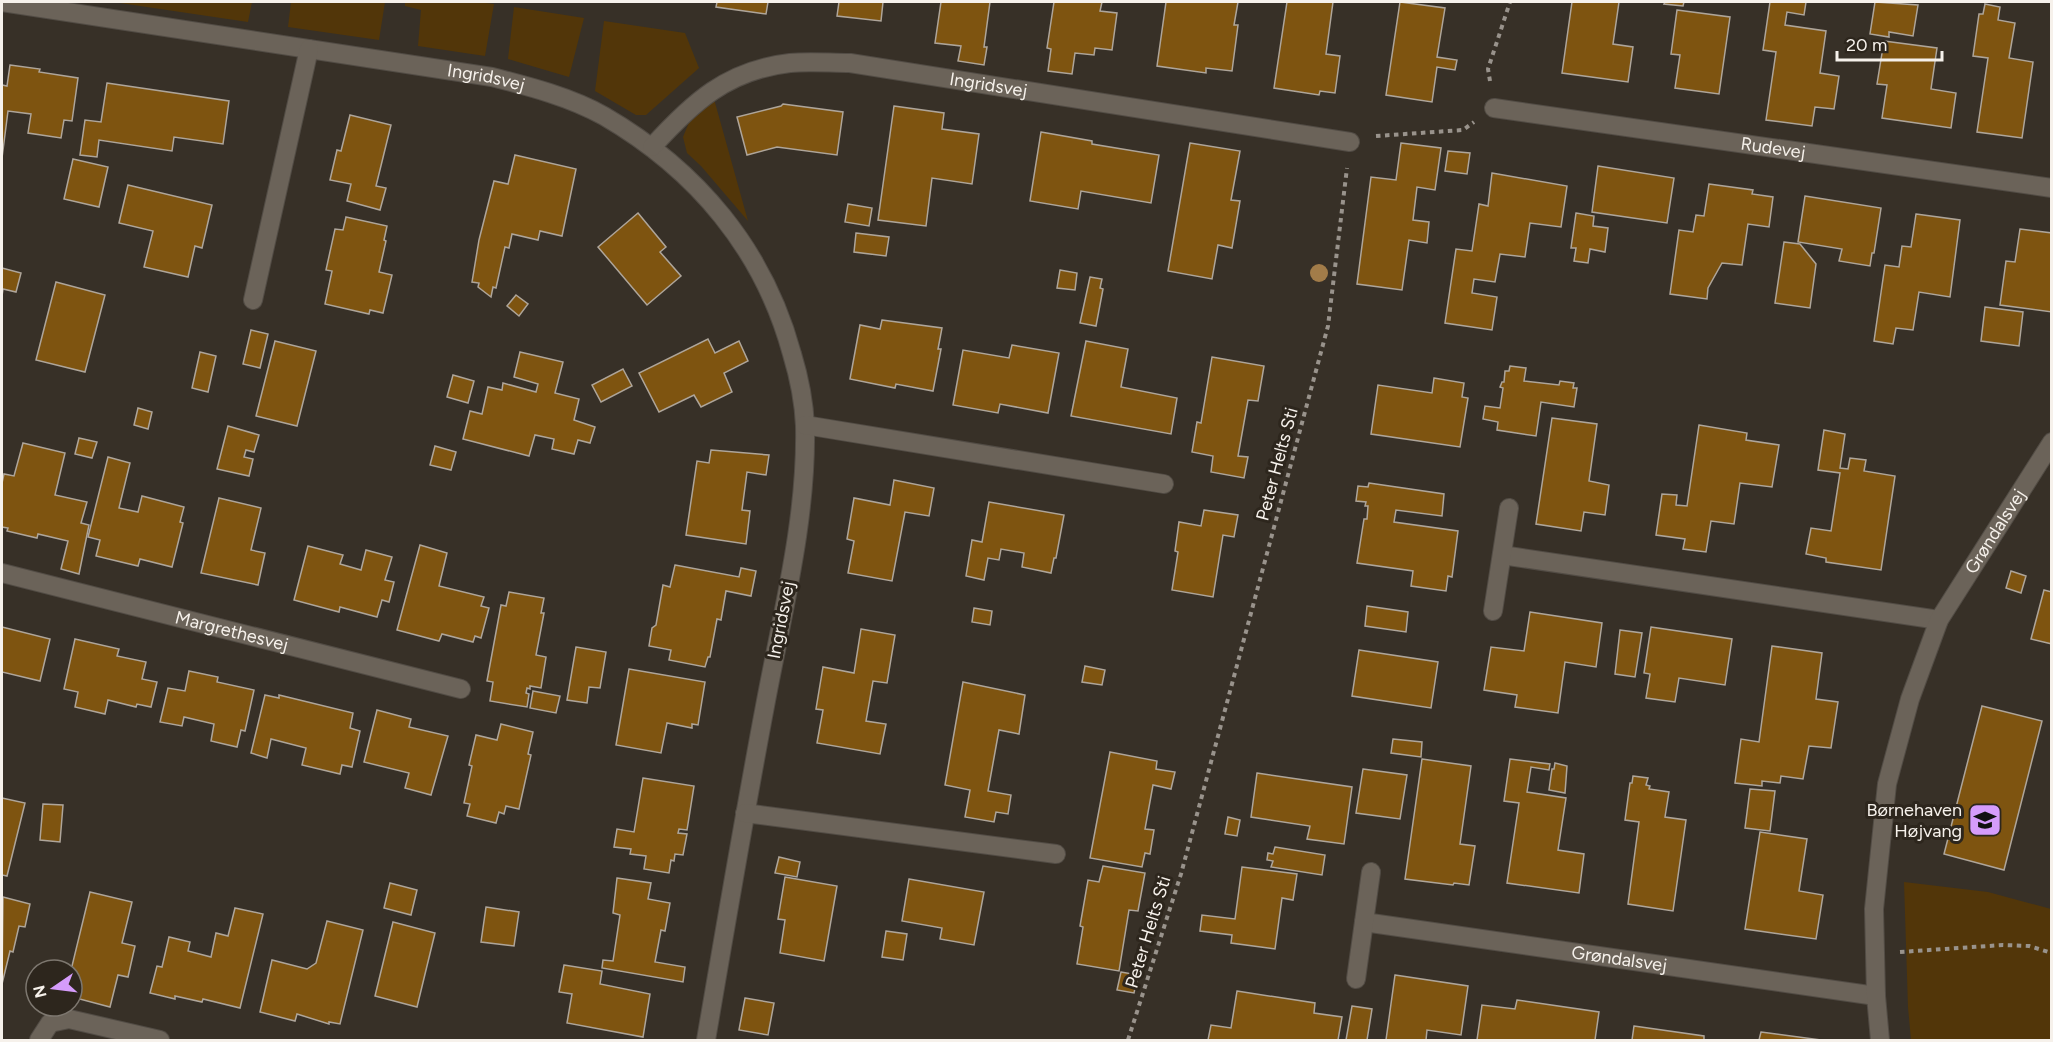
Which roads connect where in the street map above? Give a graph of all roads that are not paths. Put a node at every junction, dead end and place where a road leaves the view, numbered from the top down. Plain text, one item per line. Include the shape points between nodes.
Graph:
1 (2, 2) edge
2 (309, 49) junction
3 (1494, 108) road end
4 (1350, 142) road end
5 (652, 147) junction
6 (2052, 188) edge
7 (253, 300) dead end
8 (805, 425) junction
9 (2052, 442) edge
10 (1164, 484) dead end
11 (1509, 507) dead end
12 (1502, 555) junction
13 (2, 573) edge
14 (1493, 611) dead end
15 (1939, 620) junction
16 (461, 689) dead end
17 (745, 813) junction
18 (1056, 854) dead end
19 (1371, 872) dead end
20 (1364, 922) junction
21 (1356, 979) dead end
22 (1876, 996) junction
23 (39, 1041) edge
24 (160, 1041) edge
25 (706, 1041) edge
26 (1880, 1041) edge

1 - 2 street, Ingridsvej
2 - 5 street, Ingridsvej via 492,77 549,92 603,115
2 - 7 street
3 - 6 street, Rudevej
4 - 5 street, Ingridsvej via 850,63 790,63 751,71 712,90 684,111
5 - 8 street, Ingridsvej via 704,194 736,232 767,284 796,367
8 - 10 street
8 - 17 street, Ingridsvej via 802,508
9 - 15 street, Grøndalsvej
11 - 12 street
12 - 14 street
12 - 15 street
13 - 16 street, Margrethesvej
15 - 22 street, Grøndalsvej via 1910,699 1887,784 1875,909
17 - 18 street
17 - 25 street, Ingridsvej
19 - 20 street
20 - 21 street
20 - 22 street, Grøndalsvej
22 - 26 street, Grøndalsvej
23 - 24 street via 50,1023 69,1019

